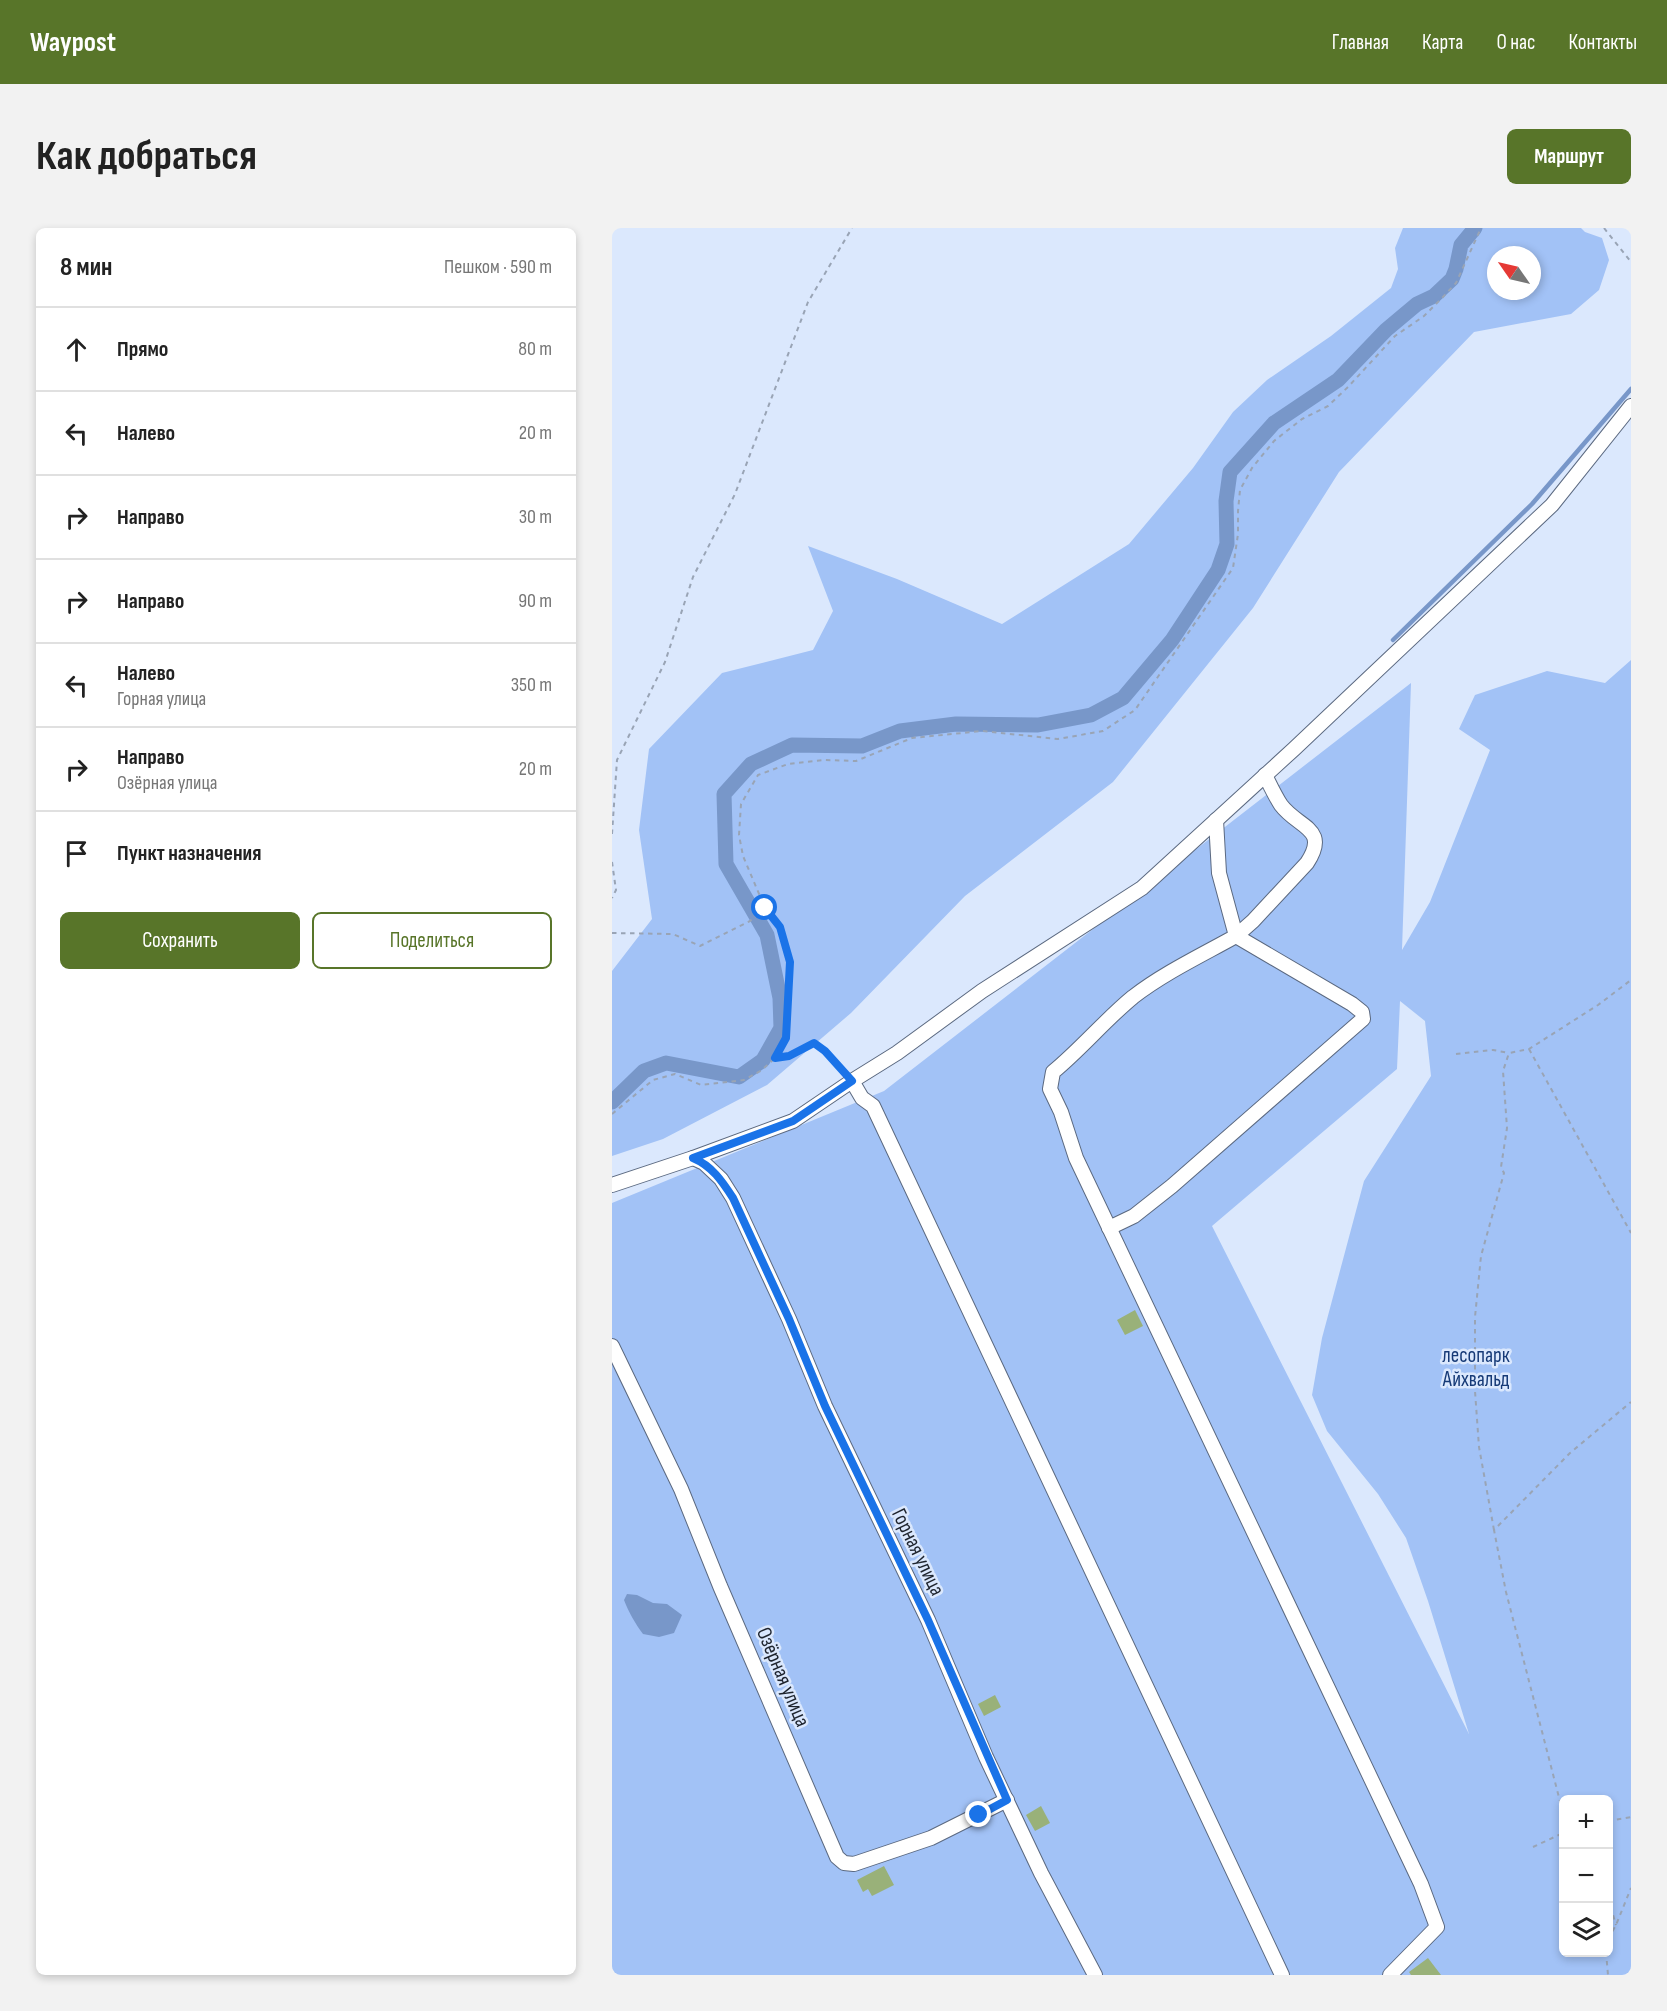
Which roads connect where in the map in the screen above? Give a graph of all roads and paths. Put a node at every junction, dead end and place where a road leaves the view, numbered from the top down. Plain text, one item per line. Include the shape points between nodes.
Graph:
1 (852, 228) edge
2 (1481, 228) edge
3 (1604, 228) edge
4 (1631, 262) edge
5 (1631, 406) edge
6 (1265, 776) junction
7 (1216, 820) junction
8 (612, 834) edge
9 (612, 862) edge
10 (612, 898) edge
11 (765, 908) junction
12 (612, 933) edge
13 (1236, 936) junction
14 (1631, 980) edge
15 (1529, 1049) junction
16 (1509, 1053) junction
17 (1456, 1054) dead end
18 (775, 1058) junction
19 (852, 1081) junction
20 (612, 1114) edge
21 (693, 1158) junction
22 (612, 1185) edge
23 (1109, 1228) junction
24 (1631, 1233) edge
25 (612, 1347) edge
26 (1631, 1402) edge
27 (1494, 1530) junction
28 (1559, 1797) edge
29 (1007, 1800) junction
30 (1631, 1816) edge
31 (1613, 1820) edge
32 (1559, 1835) edge
33 (1533, 1848) dead end
34 (1631, 1888) edge
35 (1609, 1903) edge
36 (1616, 1925) junction
37 (1613, 1930) edge
38 (1606, 1957) edge
39 (1095, 1975) edge
40 (1281, 1975) edge
41 (1390, 1975) edge
42 (1608, 1975) edge

1 - 8 path via 808,302 735,494 693,577 665,662 617,760
2 - 11 path via 1456,284 1424,316 1395,336 1328,406 1302,419 1274,441 1252,468 1240,490 1233,568 1135,710 1103,730 1058,739 982,731 912,738 856,761 788,764 758,775 741,804 739,835 743,856
3 - 4 path
5 - 6 street via 1552,505
6 - 7 street
6 - 13 street via 1281,805 1310,829 1316,840 1314,852
7 - 13 street via 1219,873
7 - 19 street via 1142,888
9 - 10 path via 616,890
11 - 12 path via 750,921 700,946 673,933
11 - 18 path via 780,927 790,962 786,1038
13 - 23 street via 1133,997 1053,1072 1050,1089 1076,1158
13 - 23 street via 1352,1004 1362,1012 1363,1019 1173,1186 1134,1216
14 - 15 path
15 - 16 path
15 - 24 path
16 - 17 path via 1493,1050
16 - 27 path via 1503,1071 1508,1128 1501,1167 1504,1173 1480,1256 1475,1317 1479,1447
18 - 19 path via 789,1056 814,1043
18 - 20 path via 744,1080 701,1085 675,1074 653,1080
19 - 21 street via 793,1121
19 - 40 street via 862,1098 873,1106
21 - 22 street
21 - 29 street, Горная улица via 721,1179 733,1198
23 - 41 street via 1421,1884 1437,1927
25 - 29 street, Озёрная улица via 681,1489 837,1857 854,1864 931,1838
26 - 27 path via 1570,1453
27 - 28 path
29 - 39 street, Горная улица
30 - 31 path
32 - 33 path
34 - 36 path
35 - 36 path
36 - 37 path
38 - 42 path

